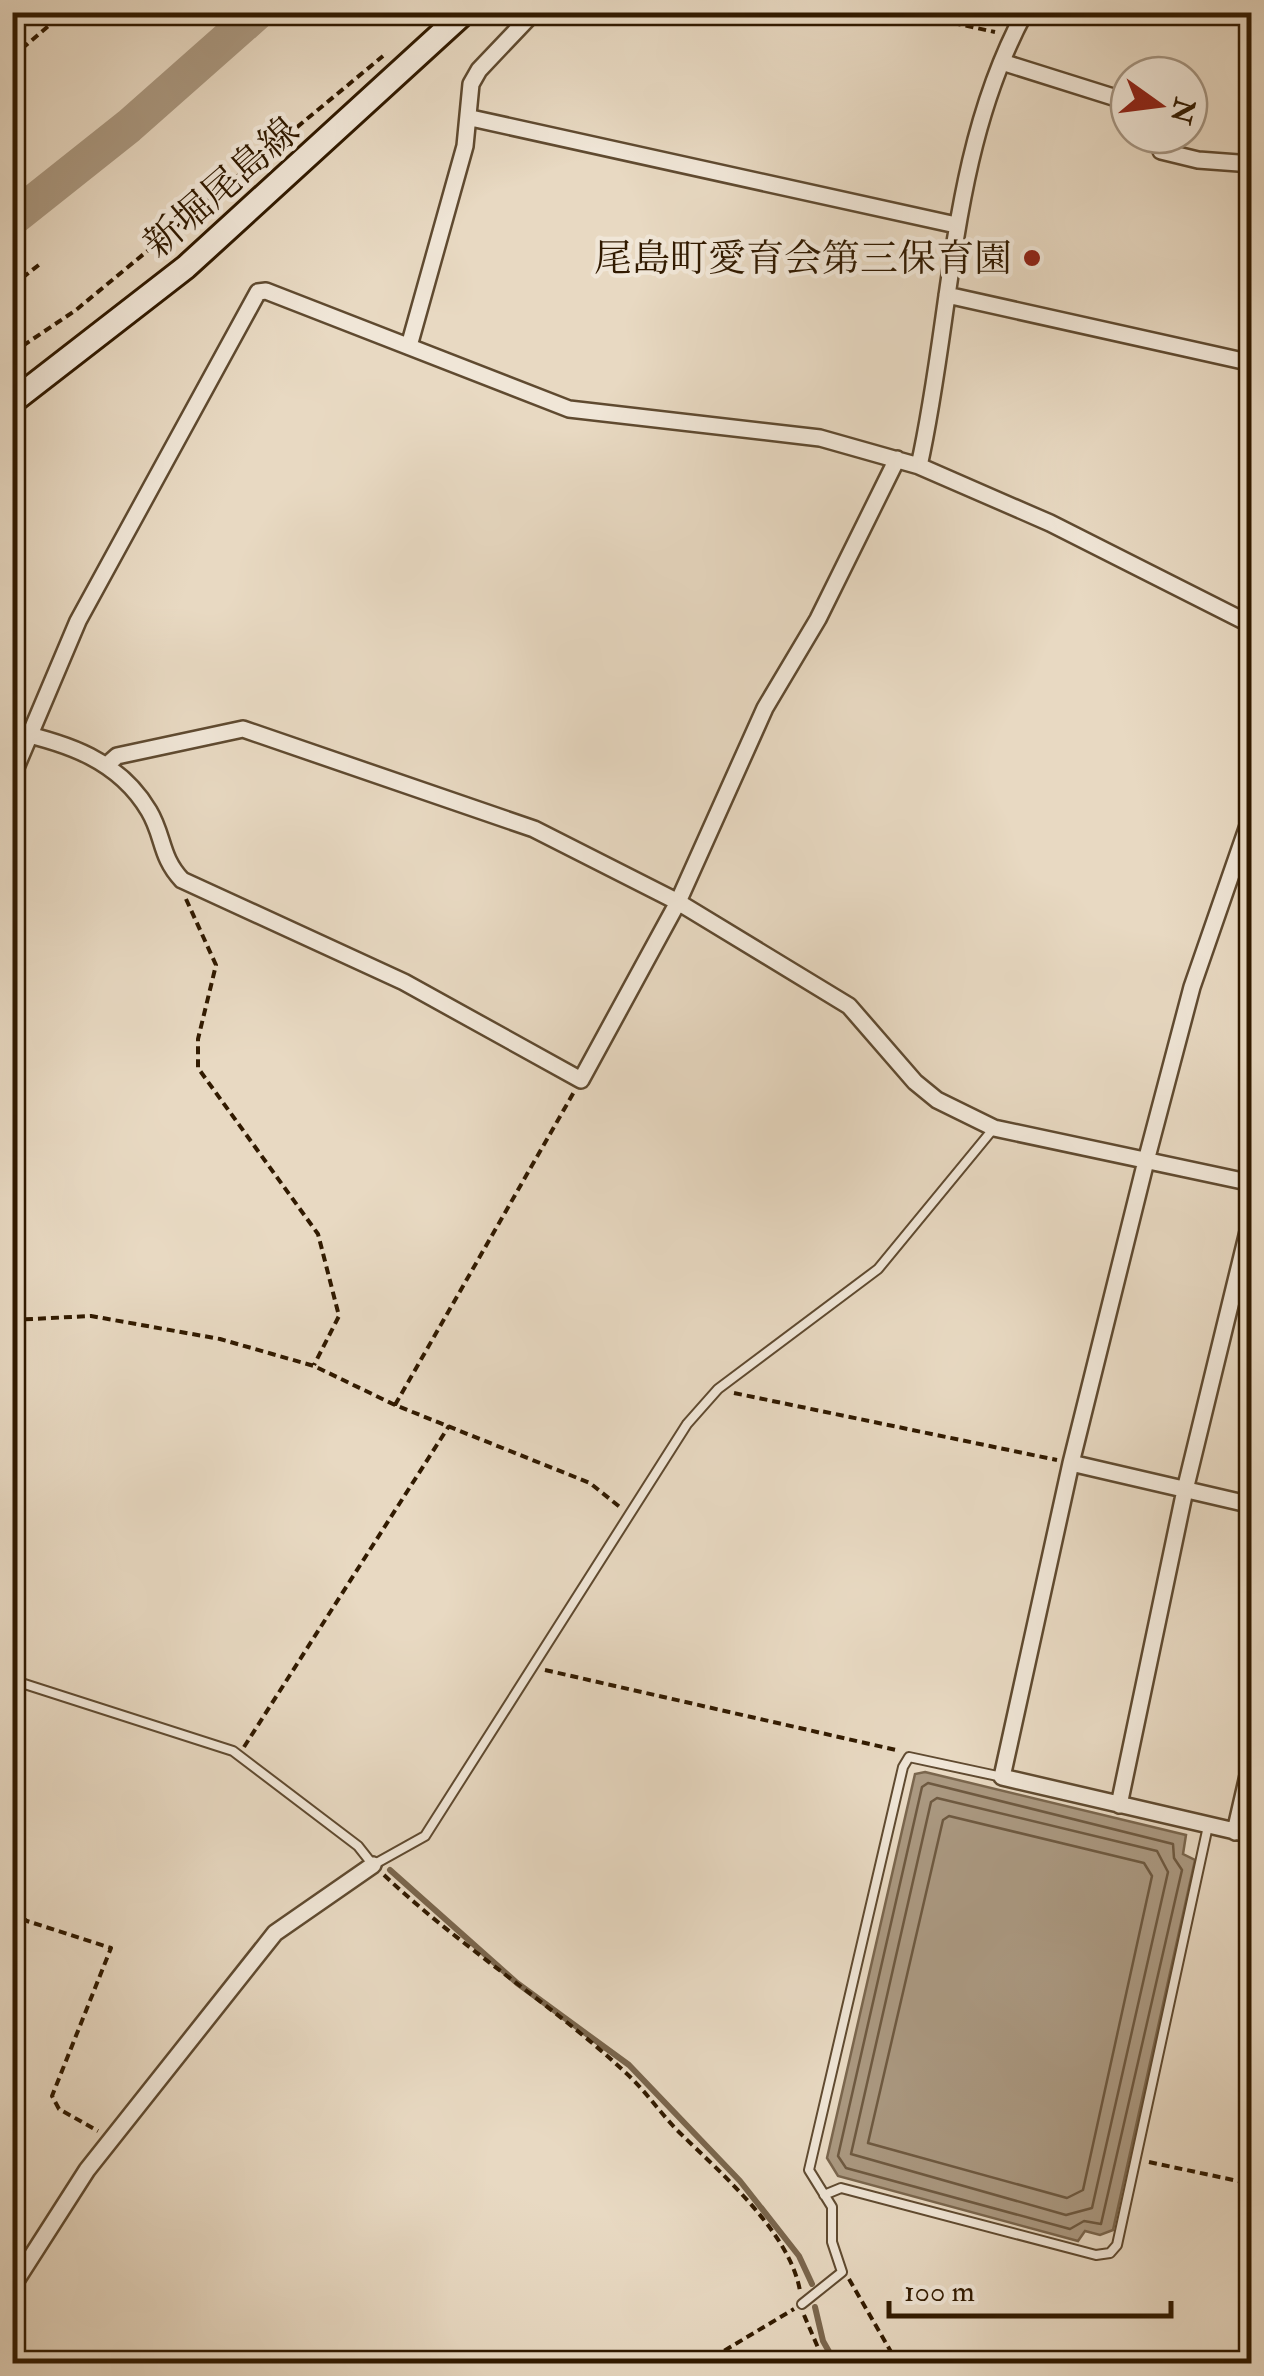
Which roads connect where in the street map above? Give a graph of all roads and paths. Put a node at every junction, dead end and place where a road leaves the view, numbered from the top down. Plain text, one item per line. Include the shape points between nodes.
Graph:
1 (38, 12) edge
2 (64, 12) edge
3 (464, 12) edge
4 (534, 12) edge
5 (902, 12) edge
6 (1025, 12) edge
7 (12, 29) edge
8 (1012, 37) junction
9 (12, 57) edge
10 (1002, 62) junction
11 (368, 69) dead end
12 (1109, 96) edge
13 (471, 118) junction
14 (1177, 155) edge
15 (1252, 164) edge
16 (956, 225) junction
17 (40, 264) dead end
18 (12, 286) edge
19 (947, 295) junction
20 (409, 346) junction
21 (12, 354) edge
22 (1252, 363) edge
23 (12, 402) edge
24 (897, 458) junction
25 (919, 466) junction
26 (1252, 625) edge
27 (12, 732) edge
28 (30, 735) junction
29 (108, 764) junction
30 (12, 777) edge
31 (1252, 814) edge
32 (182, 880) junction
33 (678, 902) junction
34 (581, 1080) junction
35 (994, 1128) junction
36 (1146, 1161) junction
37 (1252, 1183) edge
38 (1252, 1216) edge
39 (12, 1320) edge
40 (314, 1366) junction
41 (718, 1390) junction
42 (396, 1405) junction
43 (449, 1426) junction
44 (1072, 1464) junction
45 (1186, 1490) junction
46 (1252, 1505) edge
47 (628, 1514) junction
48 (532, 1667) junction
49 (12, 1680) edge
50 (239, 1754) junction
51 (909, 1757) junction
52 (1252, 1758) edge
53 (1002, 1777) junction
54 (1119, 1805) junction
55 (1208, 1826) junction
56 (1244, 1834) edge
57 (373, 1866) junction
58 (12, 1910) edge
59 (112, 2138) junction
60 (1134, 2160) junction
61 (1252, 2184) edge
62 (824, 2195) junction
63 (842, 2272) junction
64 (12, 2286) edge
65 (802, 2304) junction
66 (702, 2364) edge
67 (825, 2364) edge
68 (898, 2364) edge

1 - 7 path
2 - 9 path
3 - 23 main road, 新堀尾島線 via 186,266
4 - 13 street via 479,70 468,99
5 - 8 path
6 - 8 street
8 - 10 street
10 - 12 street
10 - 16 street
11 - 21 path via 76,310
13 - 16 street
13 - 20 street
14 - 15 street
16 - 19 street
17 - 18 path
19 - 22 street
19 - 25 street
20 - 24 street via 569,409 820,438
20 - 28 street via 266,291 251,298 78,621
24 - 25 street
24 - 33 street via 818,619 765,708
25 - 26 street via 1050,523
27 - 28 street
28 - 29 street
28 - 30 street
29 - 32 street via 150,812 167,864
29 - 33 street via 117,756 243,729 534,829
31 - 36 street via 1192,986
32 - 34 street via 404,982
32 - 40 path via 216,965 198,1068 318,1234 339,1316
33 - 34 street
33 - 35 street via 849,1006 914,1082
34 - 42 path
35 - 36 street
35 - 41 lane via 878,1269
36 - 37 street
36 - 44 street
38 - 45 street
39 - 40 path via 91,1316 220,1339
40 - 42 path
41 - 44 path
41 - 47 lane
42 - 43 path
43 - 47 path via 590,1483
43 - 50 path
44 - 45 street
44 - 53 street
45 - 46 street
45 - 54 street
47 - 48 lane
48 - 51 path
48 - 57 lane via 425,1836
49 - 50 lane
50 - 57 lane via 358,1846
51 - 53 lane
51 - 62 lane via 810,2170
52 - 56 street
53 - 54 street
54 - 55 street
55 - 56 street
55 - 60 lane
57 - 59 street via 275,1932
57 - 65 path via 628,2074 748,2202 789,2258
58 - 59 path via 111,1948 52,2096 59,2109
59 - 64 street
60 - 61 path
60 - 62 lane via 1110,2254 841,2188
62 - 63 lane via 832,2207 832,2242
63 - 65 lane
63 - 68 path
65 - 66 path
65 - 67 path

